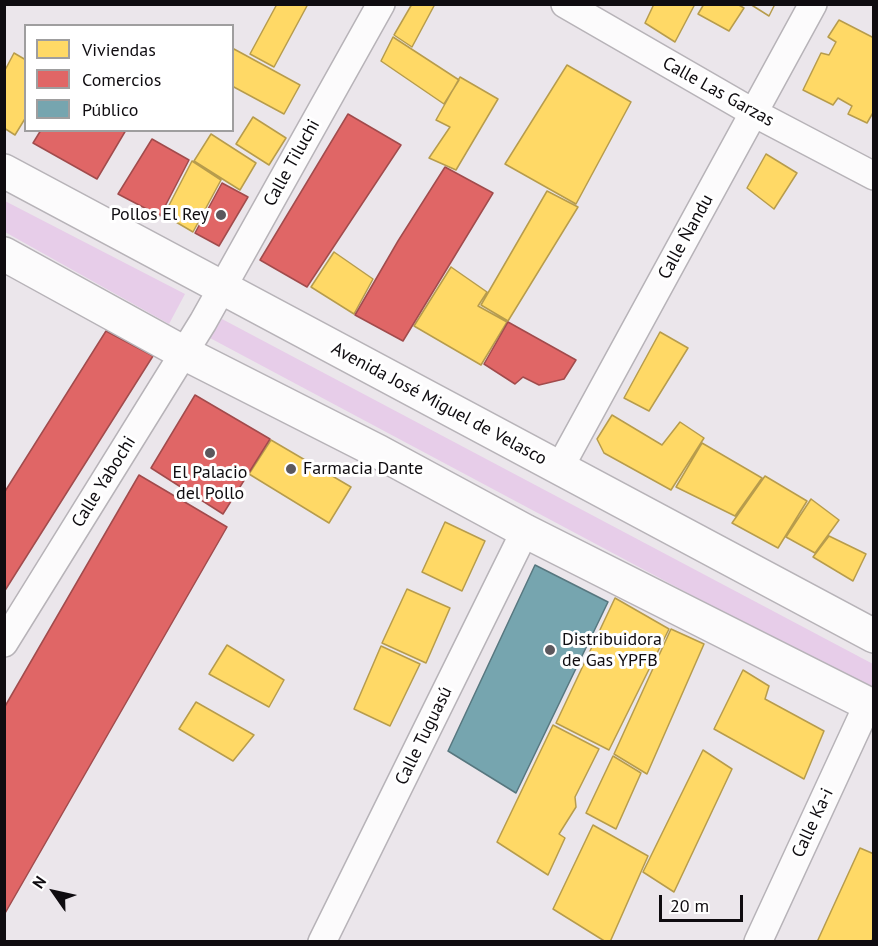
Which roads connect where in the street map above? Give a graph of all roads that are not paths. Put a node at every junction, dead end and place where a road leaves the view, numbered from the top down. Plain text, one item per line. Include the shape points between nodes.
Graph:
1 (381, 4) edge
2 (565, 4) edge
3 (813, 4) edge
4 (754, 113) junction
5 (4, 171) edge
6 (873, 176) edge
7 (4, 254) edge
8 (222, 288) junction
9 (203, 322) joint
10 (184, 353) junction
11 (559, 469) junction
12 (525, 531) junction
13 (873, 636) edge
14 (4, 643) edge
15 (871, 706) edge
16 (322, 942) edge
17 (758, 942) edge

1 - 8 street, Calle Tiluchi
2 - 4 street, Calle Las Garzas
3 - 4 street, Calle Ñandu
4 - 6 street, Calle Las Garzas
4 - 11 street, Calle Ñandu
5 - 8 main road, Avenida José Miguel de Velasco
7 - 10 main road
8 - 9 street, Calle Tiluchi
8 - 11 main road, Avenida José Miguel de Velasco
9 - 10 street, Calle Yabochi
10 - 12 main road
10 - 14 street, Calle Yabochi
11 - 13 main road, Avenida José Miguel de Velasco
12 - 15 main road
12 - 16 street, Calle Tuguasú
15 - 17 street, Calle Ka-i

